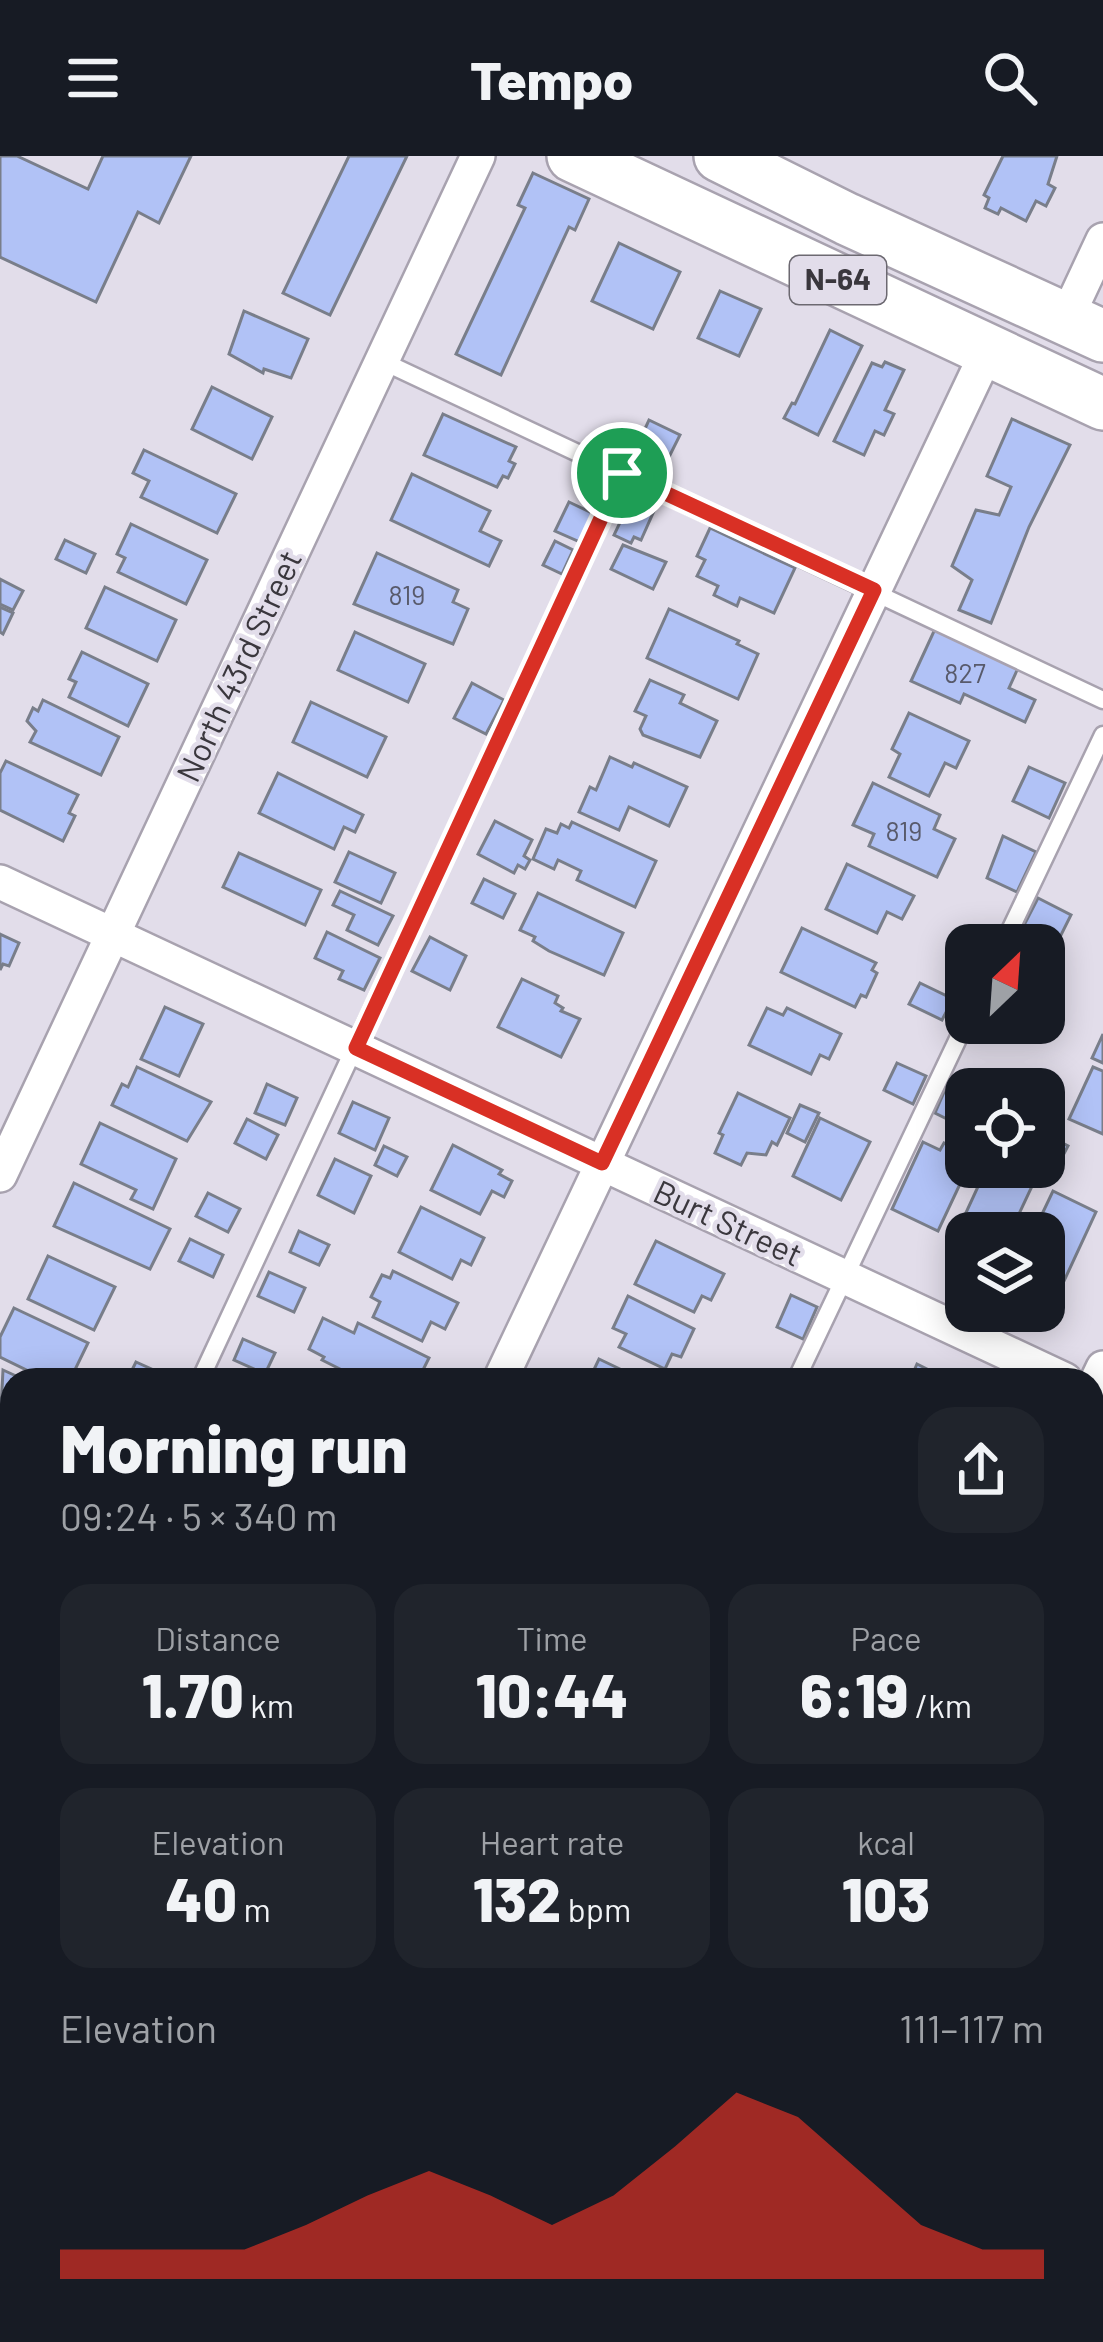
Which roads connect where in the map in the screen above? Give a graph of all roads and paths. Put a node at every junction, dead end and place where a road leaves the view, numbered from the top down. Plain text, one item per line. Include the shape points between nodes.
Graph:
1 (478, 156) edge
2 (573, 156) edge
3 (720, 156) edge
4 (1103, 240) edge
5 (1084, 328) edge
6 (988, 350) junction
7 (382, 361) junction
8 (1103, 404) edge
9 (622, 473) junction
10 (874, 590) junction
11 (1103, 700) edge
12 (1103, 735) edge
13 (0, 882) edge
14 (1013, 924) edge
15 (113, 935) junction
16 (955, 1044) edge
17 (356, 1048) junction
18 (602, 1163) junction
19 (0, 1175) edge
20 (844, 1277) junction
21 (206, 1368) edge
22 (506, 1368) edge
23 (802, 1368) edge
24 (1039, 1368) edge

1 - 7 street, North 43rd Street
2 - 6 main road, N-64
3 - 5 main road, N-64
4 - 5 street
6 - 8 main road, N-64
6 - 10 street
7 - 9 lane
7 - 15 street, North 43rd Street
9 - 10 lane
9 - 17 lane
10 - 11 lane
10 - 18 street
12 - 14 lane
13 - 15 street, Burt Street
15 - 17 street, Burt Street
15 - 19 street, North 43rd Street
16 - 20 lane
17 - 18 street, Burt Street
17 - 21 lane
18 - 20 street, Burt Street
18 - 22 street
20 - 23 lane
20 - 24 street, Burt Street

